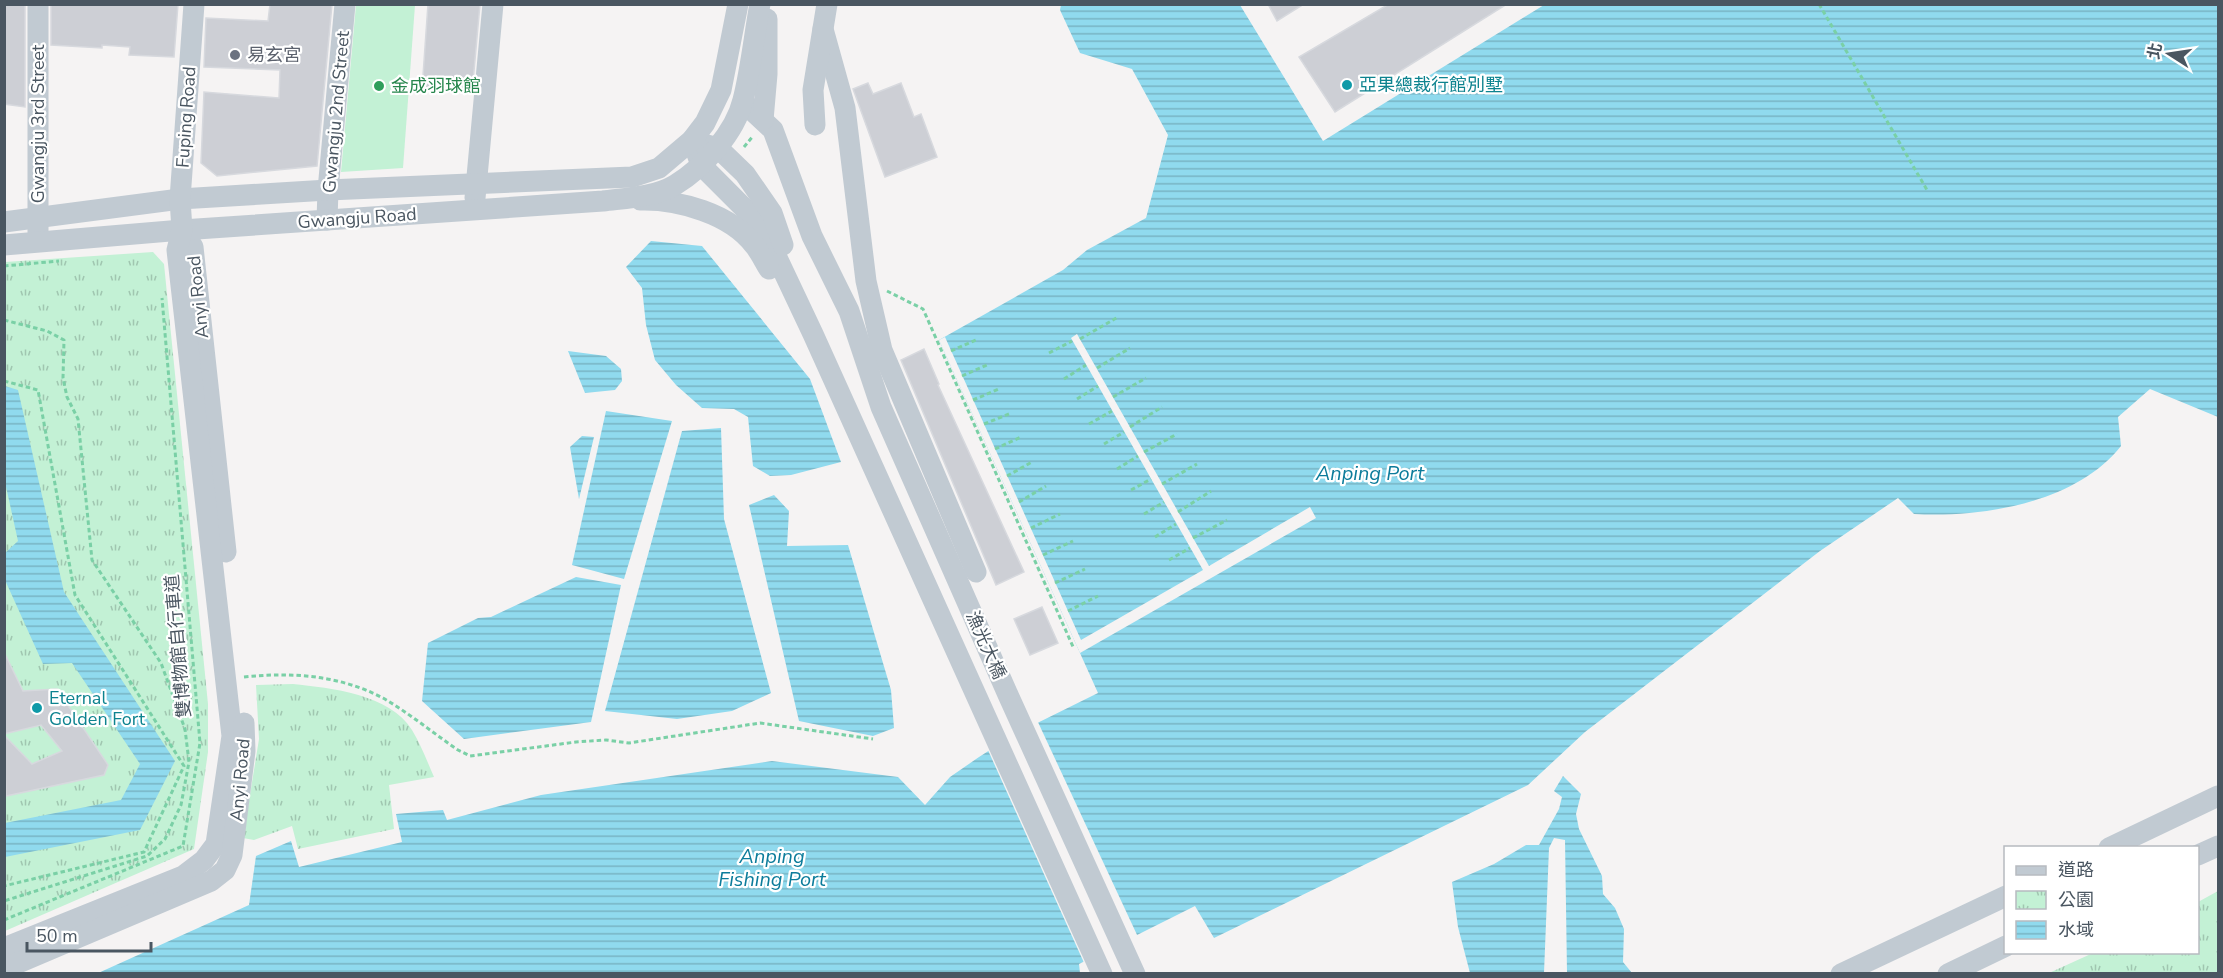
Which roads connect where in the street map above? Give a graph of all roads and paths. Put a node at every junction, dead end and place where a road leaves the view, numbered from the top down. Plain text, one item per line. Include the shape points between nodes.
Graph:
1 (38, 4) edge
2 (194, 4) edge
3 (345, 4) edge
4 (493, 4) edge
5 (738, 4) edge
6 (760, 4) edge
7 (767, 4) edge
8 (827, 4) edge
9 (1819, 4) edge
10 (823, 29) junction
11 (743, 102) junction
12 (763, 120) junction
13 (815, 125) dead end
14 (692, 141) junction
15 (718, 148) junction
16 (701, 165) junction
17 (475, 184) junction
18 (328, 190) junction
19 (1927, 190) dead end
20 (180, 199) junction
21 (603, 201) junction
22 (474, 210) junction
23 (37, 219) junction
24 (327, 220) junction
25 (4, 222) edge
26 (182, 230) junction
27 (38, 243) junction
28 (4, 245) edge
29 (866, 282) junction
30 (162, 298) dead end
31 (1118, 316) dead end
32 (4, 320) edge
33 (813, 334) junction
34 (1080, 339) dead end
35 (976, 340) dead end
36 (1072, 341) dead end
37 (1130, 348) dead end
38 (951, 351) dead end
39 (1049, 353) dead end
40 (1086, 364) dead end
41 (987, 365) dead end
42 (1097, 368) dead end
43 (963, 376) dead end
44 (1146, 378) dead end
45 (1064, 379) dead end
46 (4, 381) edge
47 (1098, 386) dead end
48 (999, 389) dead end
49 (1113, 397) dead end
50 (1077, 399) dead end
51 (973, 400) dead end
52 (1162, 407) dead end
53 (1112, 411) dead end
54 (1010, 414) dead end
55 (984, 424) dead end
56 (1089, 424) dead end
57 (1130, 427) dead end
58 (1124, 432) dead end
59 (1177, 434) dead end
60 (1021, 437) dead end
61 (1104, 444) dead end
62 (995, 449) dead end
63 (1144, 452) dead end
64 (1138, 456) dead end
65 (1032, 462) dead end
66 (1197, 464) dead end
67 (1117, 469) dead end
68 (1007, 476) dead end
69 (1151, 479) dead end
70 (1162, 484) dead end
71 (1046, 486) dead end
72 (1131, 490) dead end
73 (1211, 491) dead end
74 (1019, 502) dead end
75 (1164, 502) dead end
76 (1178, 512) dead end
77 (1060, 514) dead end
78 (1144, 514) dead end
79 (1227, 520) dead end
80 (1176, 524) dead end
81 (1031, 528) dead end
82 (1155, 537) dead end
83 (1193, 538) dead end
84 (1073, 541) dead end
85 (1190, 548) dead end
86 (1043, 555) dead end
87 (1169, 560) dead end
88 (1085, 569) dead end
89 (976, 572) dead end
90 (1055, 583) dead end
91 (1098, 596) dead end
92 (1068, 611) dead end
93 (1074, 649) dead end
94 (239, 677) junction
95 (873, 739) dead end
96 (2218, 796) edge
97 (2113, 846) edge
98 (2218, 846) edge
99 (2199, 855) edge
100 (4, 886) edge
101 (2004, 897) edge
102 (4, 901) edge
103 (4, 920) edge
104 (2004, 947) edge
105 (4, 948) edge
106 (4, 969) edge
107 (1102, 974) edge
108 (1135, 974) edge
109 (1841, 974) edge
110 (1948, 974) edge

1 - 23 street, Gwangju 3rd Street
2 - 20 street, Fuping Road
3 - 18 street, Gwangju 2nd Street
4 - 17 street
5 - 14 street, Gwangju Road via 721,90
6 - 11 street, Gwangju Road
7 - 12 street
8 - 10 street
9 - 19 path
10 - 13 street via 813,90
10 - 29 street via 845,108
11 - 12 street, 漁光大橋
11 - 15 street, Gwangju Road
12 - 108 street, 漁光大橋 via 773,130 812,236 849,311 886,418
14 - 15 street
14 - 16 street
14 - 17 street, Gwangju Road via 659,168 632,177
15 - 16 street, Gwangju Road
15 - 33 street via 745,174 772,213
16 - 21 street, Gwangju Road via 674,186
16 - 33 street via 762,226
17 - 18 street, Gwangju Road
17 - 22 street
18 - 20 street, Gwangju Road
18 - 24 street, Gwangju 2nd Street
20 - 23 street, Gwangju Road
20 - 26 street, Fuping Road
21 - 22 street, Gwangju Road
21 - 33 street via 648,200 691,206 726,220 753,243
22 - 24 street, Gwangju Road
23 - 25 street, Gwangju Road
23 - 27 street, Gwangju 3rd Street
24 - 26 street, Gwangju Road
26 - 27 street, Gwangju Road
26 - 94 street, Anyi Road via 193,247
26 - 105 street, Anyi Road via 177,250 232,736 216,844 204,860 183,876
27 - 28 street, Gwangju Road
29 - 89 street via 882,350
29 - 93 path via 923,309
30 - 103 path, 雙博物館自行車道 via 200,743 183,846
31 - 34 path
32 - 102 path via 47,331 64,340 63,378 78,419 92,560 161,663 185,729 189,762 181,805 165,838 147,855
33 - 107 street, 漁光大橋
35 - 38 path
36 - 39 path
37 - 42 path
40 - 45 path
41 - 43 path
44 - 49 path
46 - 100 path via 38,390 75,595 184,766 144,852
47 - 50 path
48 - 51 path
52 - 57 path
53 - 56 path
54 - 55 path
58 - 61 path
59 - 63 path
60 - 62 path
64 - 67 path
65 - 68 path
66 - 70 path
69 - 72 path
71 - 74 path
73 - 76 path
75 - 78 path
77 - 81 path
79 - 83 path
80 - 82 path
84 - 86 path
85 - 87 path
88 - 90 path
91 - 92 path
94 - 95 path via 317,676 349,685 381,698 470,756 576,742 629,743 760,723
94 - 106 street, Anyi Road via 245,751 232,855 225,870 178,897
96 - 97 street
98 - 99 street
101 - 109 street
104 - 110 street

